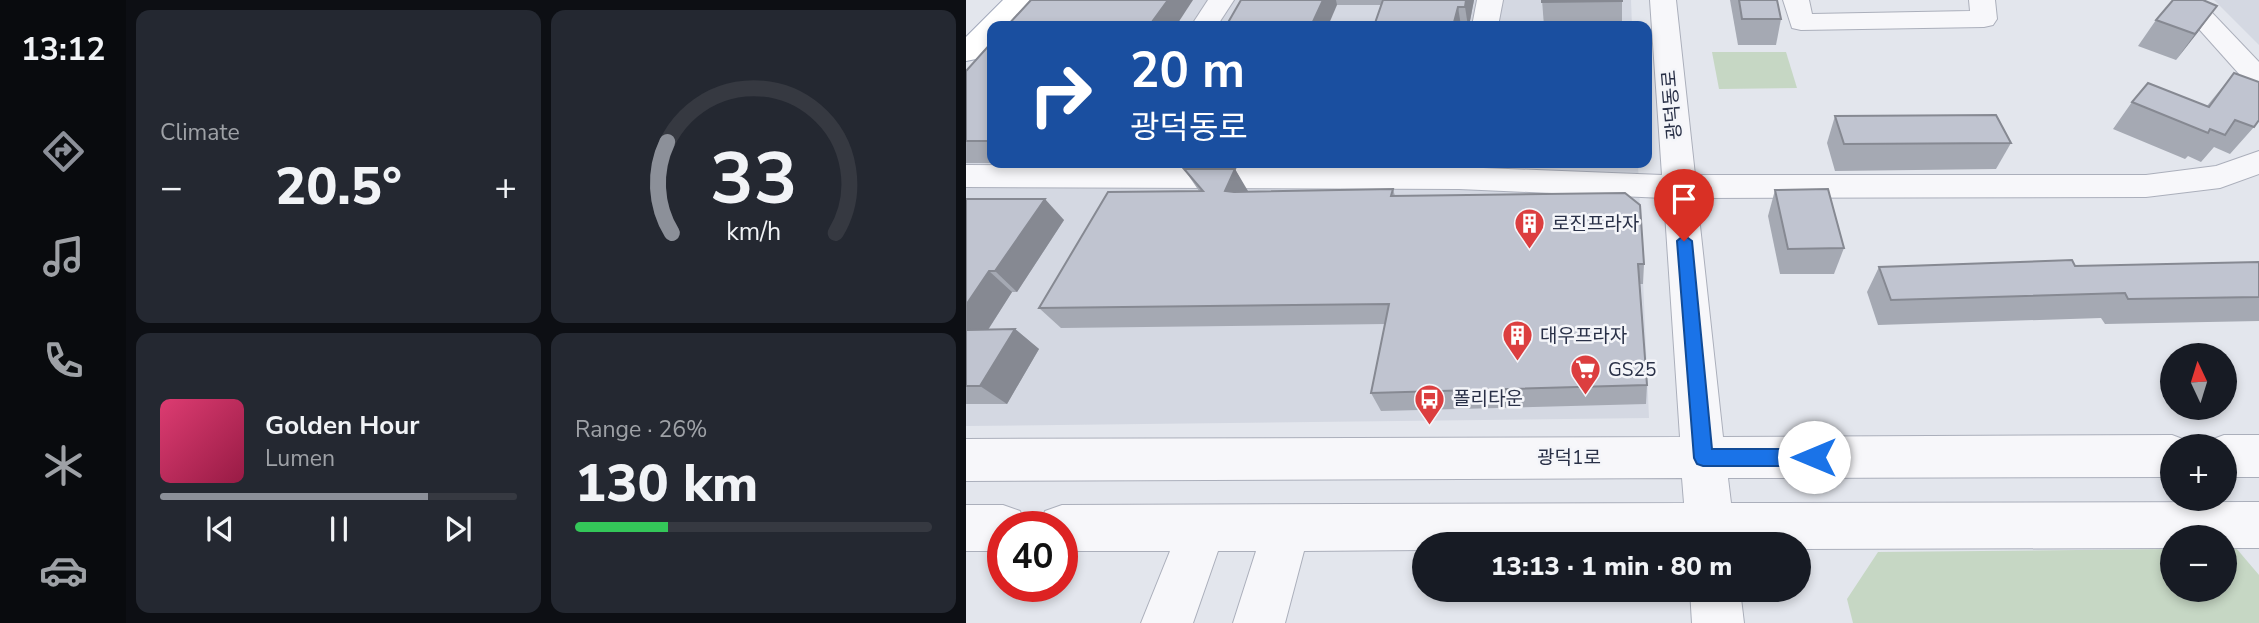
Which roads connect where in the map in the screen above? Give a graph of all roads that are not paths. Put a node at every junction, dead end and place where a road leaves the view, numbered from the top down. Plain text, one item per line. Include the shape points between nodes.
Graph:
1 (1017, 0) edge
2 (1221, 0) edge
3 (1490, 0) edge
4 (1663, 0) edge
5 (1796, 0) edge
6 (1982, 0) edge
7 (2186, 0) edge
8 (997, 21) edge
9 (1207, 21) edge
10 (1486, 21) edge
11 (987, 31) edge
12 (966, 53) edge
13 (2259, 79) edge
14 (2259, 162) edge
15 (1115, 170) edge
16 (1460, 170) edge
17 (966, 176) edge
18 (1679, 187) junction
19 (2160, 456) edge
20 (2237, 456) edge
21 (2259, 456) edge
22 (1703, 458) junction
23 (966, 460) edge
24 (2259, 525) edge
25 (1203, 527) junction
26 (1287, 527) junction
27 (966, 528) edge
28 (987, 528) edge
29 (1078, 528) edge
30 (1551, 532) edge
31 (1710, 532) edge
32 (1811, 533) edge
33 (1716, 602) edge
34 (1167, 623) edge
35 (1259, 623) edge
36 (1718, 623) edge

1 - 8 main road
2 - 9 street
3 - 10 street
4 - 18 street, 광덕동로
5 - 6 street via 1801,22 1984,19
7 - 13 street
11 - 12 main road
14 - 18 street via 2220,177 2146,186
15 - 16 street
15 - 17 street
16 - 18 street
18 - 22 street, 광덕동로
19 - 22 street, 광덕1로
20 - 21 street
22 - 23 street, 광덕1로
22 - 31 street, 광덕동로
24 - 32 street
25 - 26 street
25 - 29 street
25 - 34 street
26 - 30 street
26 - 35 street
27 - 28 street
33 - 36 street

